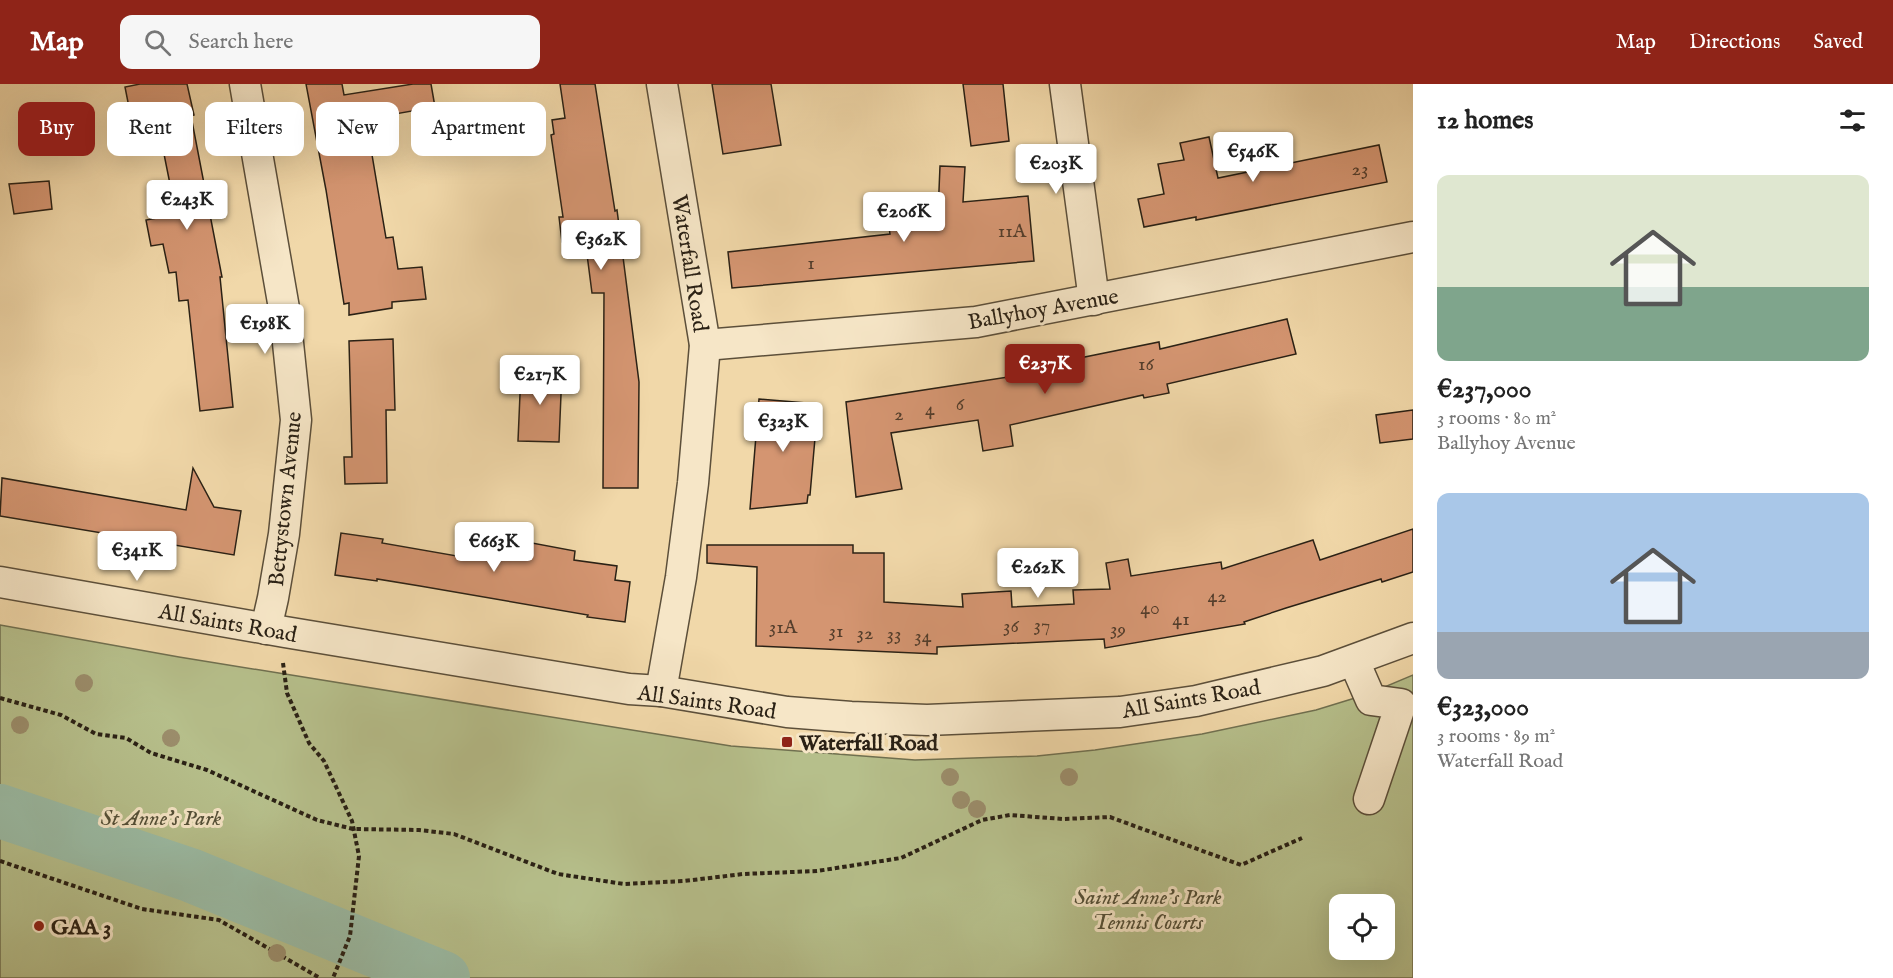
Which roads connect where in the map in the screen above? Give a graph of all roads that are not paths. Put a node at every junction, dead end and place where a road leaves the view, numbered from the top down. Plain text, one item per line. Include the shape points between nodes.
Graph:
1 (245, 84) edge
2 (662, 84) edge
3 (1065, 84) edge
4 (1413, 237) edge
5 (1094, 300) junction
6 (705, 345) junction
7 (0, 582) edge
8 (275, 631) junction
9 (1413, 638) edge
10 (1354, 661) junction
11 (661, 691) junction
12 (1369, 799) dead end

1 - 8 street, Bettystown Avenue via 285,314 296,420 273,598
2 - 6 street, Waterfall Road
3 - 5 street
4 - 5 street, Ballyhoy Avenue
5 - 6 street, Ballyhoy Avenue via 976,322
6 - 11 street, Waterfall Road via 681,578
7 - 8 street, All Saints Road
8 - 11 street, All Saints Road
9 - 10 street, All Saints Road
10 - 11 street, All Saints Road via 1196,701 1120,712 927,720 851,717 787,712
10 - 12 street via 1371,700 1401,704

